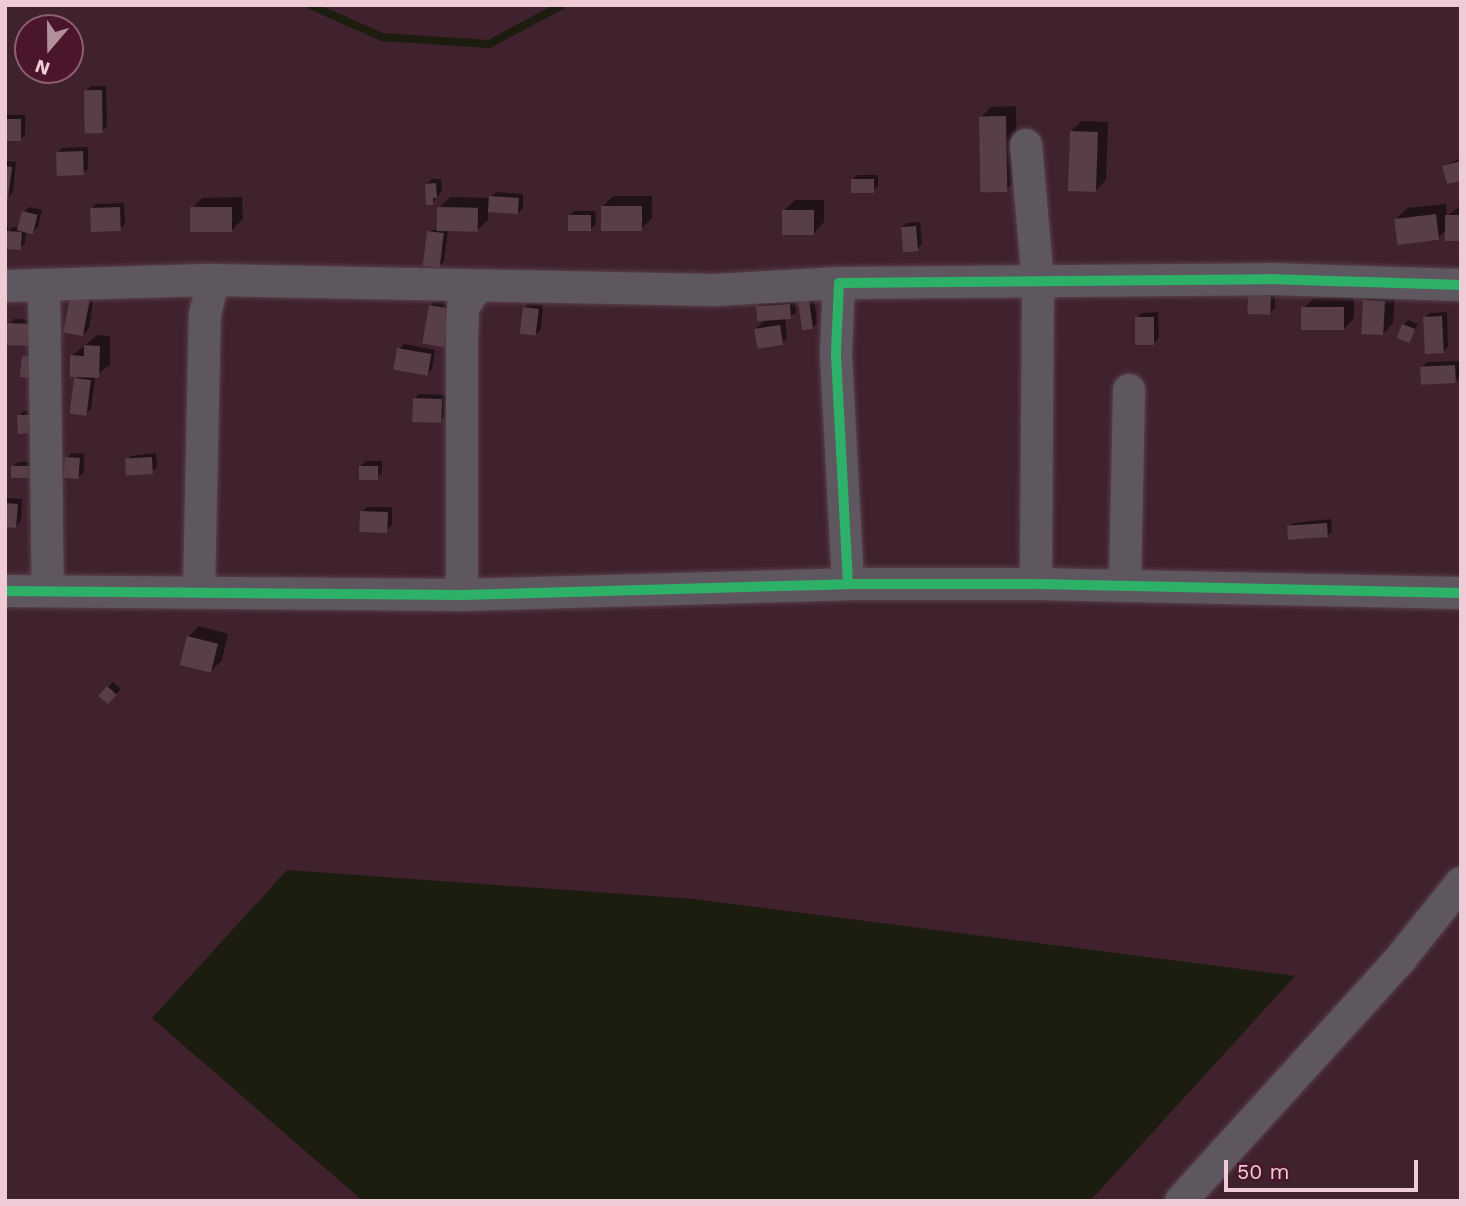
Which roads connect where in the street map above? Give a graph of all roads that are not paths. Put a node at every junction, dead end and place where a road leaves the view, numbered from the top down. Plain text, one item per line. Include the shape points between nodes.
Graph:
1 (1026, 145) dead end
2 (213, 280) junction
3 (839, 283) junction
4 (1038, 283) junction
5 (44, 285) junction
6 (1461, 285) edge
7 (5, 286) edge
8 (476, 288) junction
9 (1129, 390) dead end
10 (848, 584) junction
11 (1036, 584) junction
12 (1125, 584) junction
13 (5, 591) edge
14 (48, 591) junction
15 (199, 592) junction
16 (1461, 593) edge
17 (462, 595) junction
18 (1461, 883) edge
19 (1181, 1201) edge

1 - 4 street
2 - 5 street
2 - 8 street
2 - 15 street via 204,326
3 - 4 street
3 - 8 street via 715,290
3 - 10 street via 836,352
4 - 6 street via 1269,279
4 - 11 street
5 - 7 street
5 - 14 street
8 - 17 street via 463,307
9 - 12 street
10 - 11 street
10 - 17 street
11 - 12 street
12 - 16 street
13 - 14 street
14 - 15 street
15 - 17 street
18 - 19 street via 1401,958

